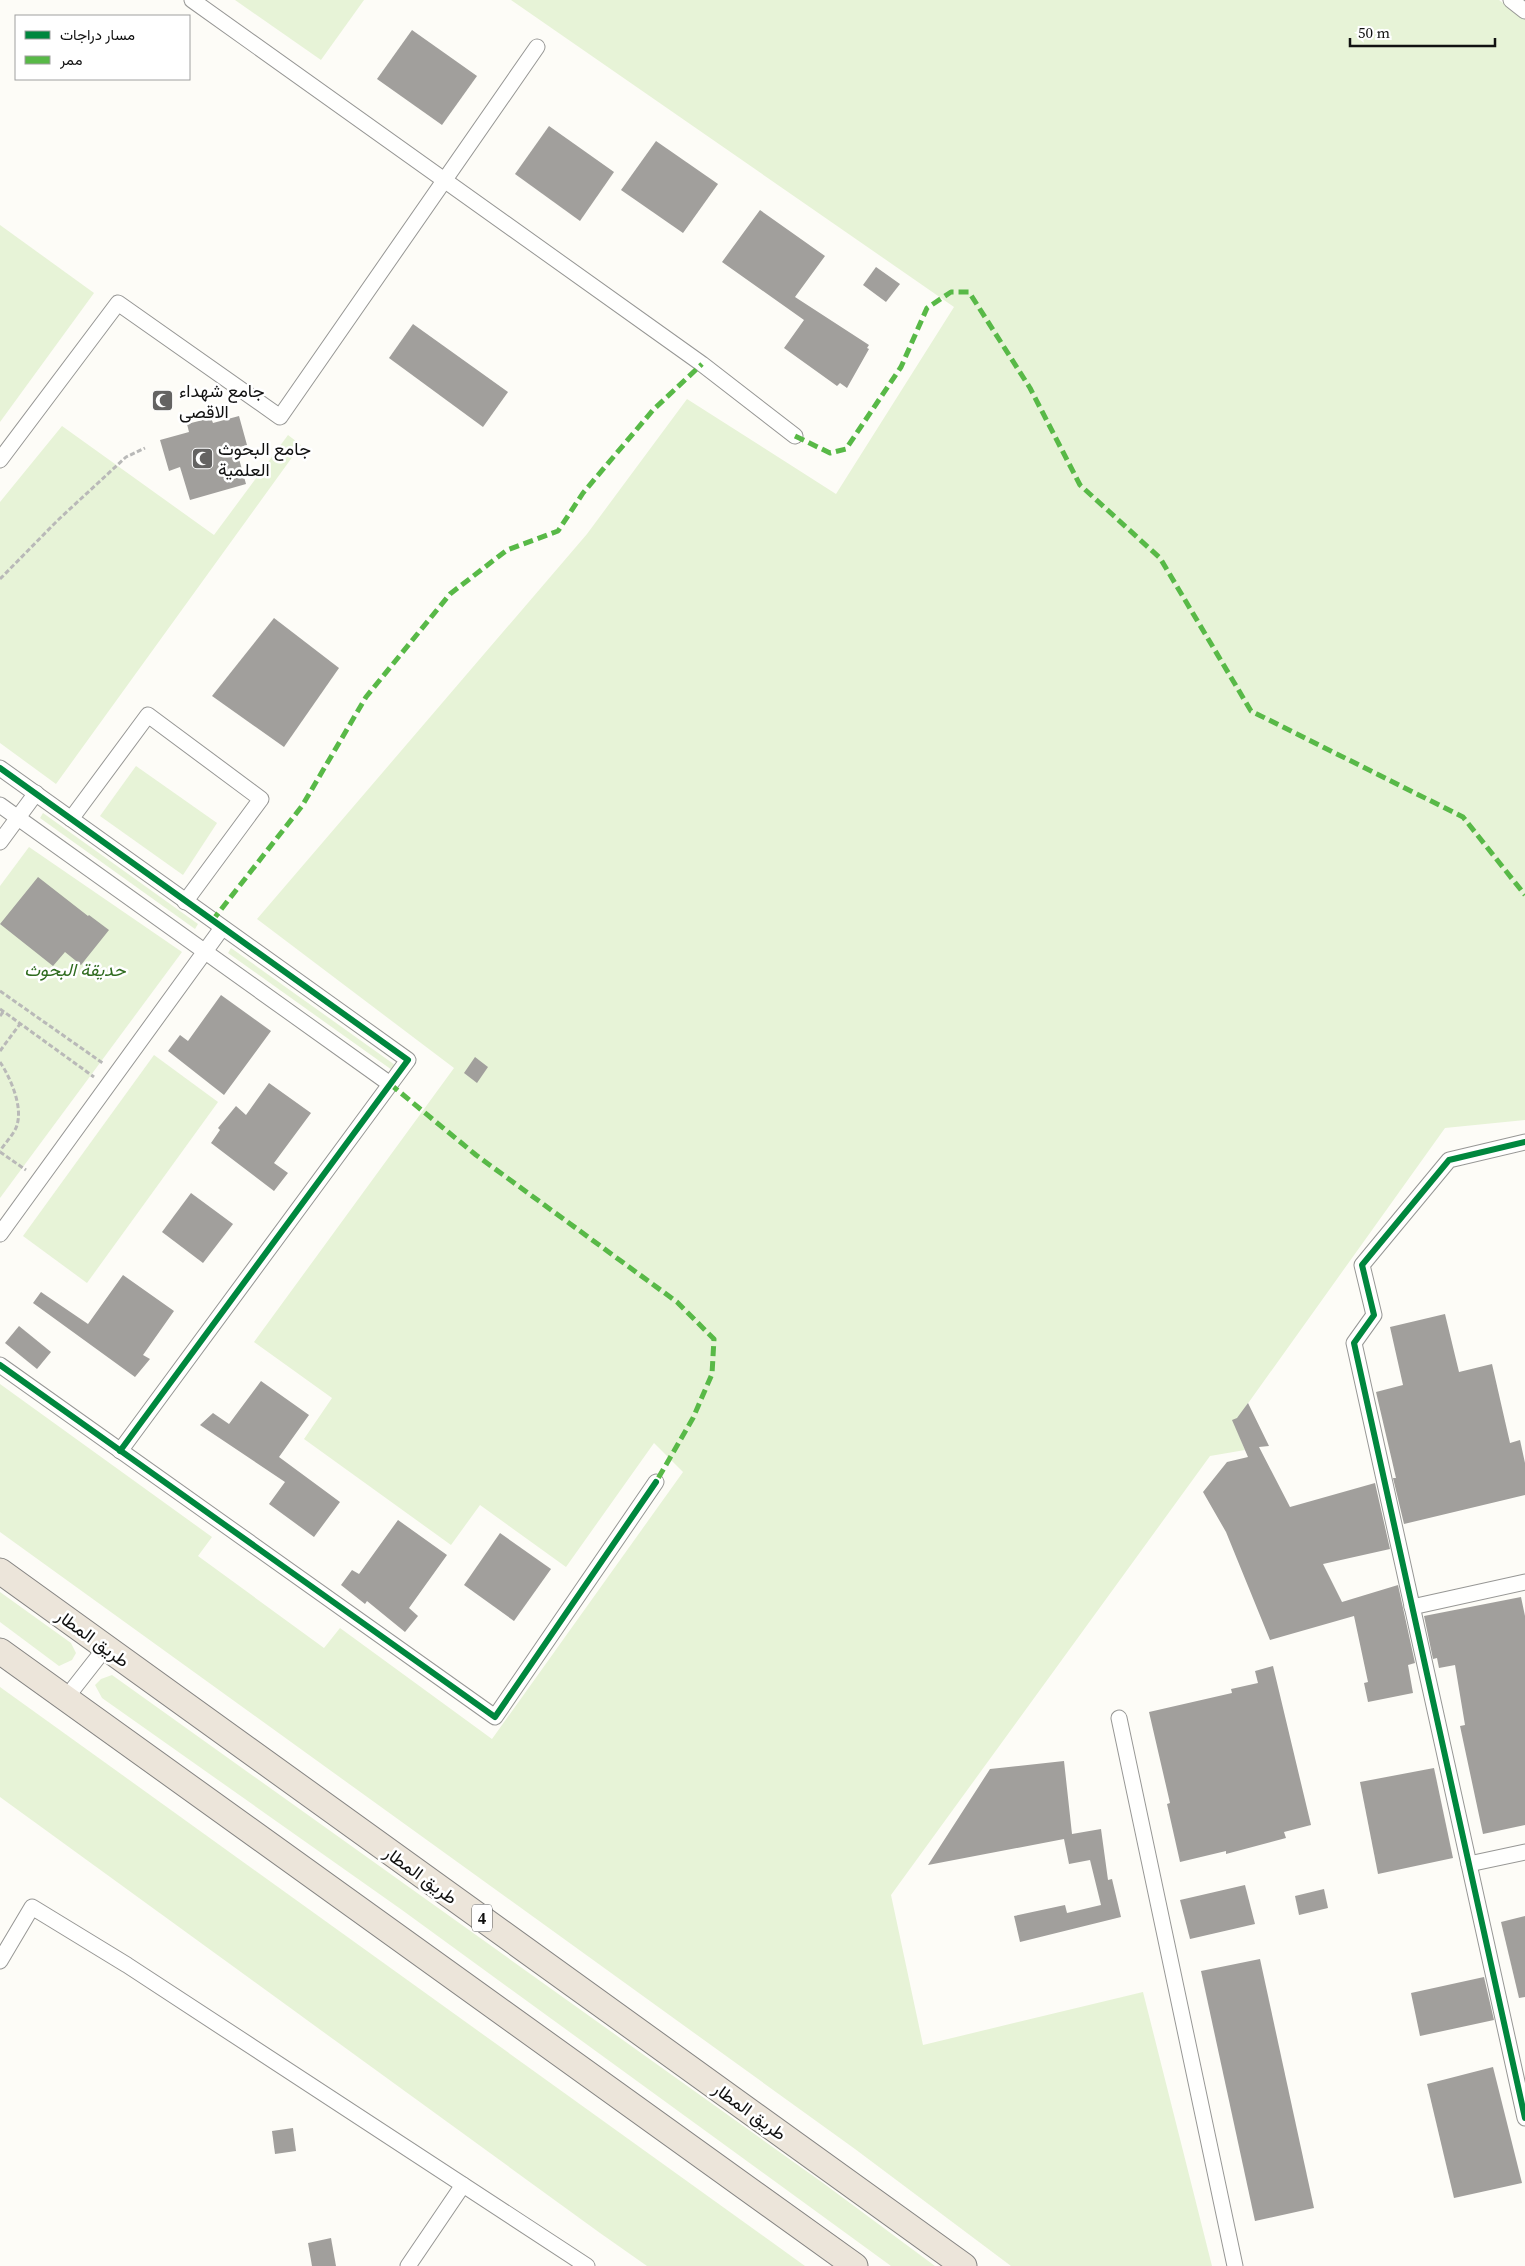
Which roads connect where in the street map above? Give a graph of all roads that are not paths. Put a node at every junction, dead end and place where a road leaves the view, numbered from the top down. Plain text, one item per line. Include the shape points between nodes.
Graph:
1 (192, 0) edge
2 (1511, 0) edge
3 (1525, 11) edge
4 (538, 47) dead end
5 (444, 180) junction
6 (795, 436) dead end
7 (0, 460) edge
8 (0, 768) edge
9 (36, 793) junction
10 (0, 805) edge
11 (18, 817) junction
12 (71, 818) junction
13 (0, 842) edge
14 (185, 902) junction
15 (222, 928) junction
16 (205, 952) junction
17 (390, 1084) junction
18 (1525, 1142) edge
19 (0, 1234) edge
20 (0, 1365) edge
21 (120, 1451) junction
22 (656, 1482) dead end
23 (0, 1571) edge
24 (1525, 1582) edge
25 (1412, 1607) junction
26 (106, 1647) junction
27 (0, 1651) edge
28 (66, 1698) junction
29 (1120, 1718) dead end
30 (1525, 1852) edge
31 (1469, 1864) junction
32 (0, 1961) edge
33 (1525, 2118) edge
34 (463, 2185) junction
35 (408, 2266) edge
36 (587, 2266) edge
37 (855, 2266) edge
38 (964, 2266) edge
39 (1235, 2266) edge

1 - 5 street
2 - 3 street
4 - 5 street
5 - 6 street via 702,364
5 - 7 street via 280,417 118,303
8 - 9 street
9 - 11 street
9 - 12 street
10 - 11 street
11 - 13 street
11 - 16 street
12 - 14 street
12 - 14 street via 148,715 261,799
14 - 15 street
15 - 16 street
15 - 17 street via 408,1060
16 - 17 street
16 - 19 street
17 - 21 street
18 - 25 street via 1449,1160 1362,1266 1374,1315 1354,1343
20 - 21 street
21 - 22 street via 495,1717
23 - 26 highway, طريق المطار / 4
24 - 25 street
25 - 31 street
26 - 28 street
26 - 38 highway, طريق المطار / 4
27 - 28 highway
28 - 37 highway
29 - 39 street
30 - 31 street
31 - 33 street
32 - 34 street via 32,1907 127,1965
34 - 35 street
34 - 36 street

